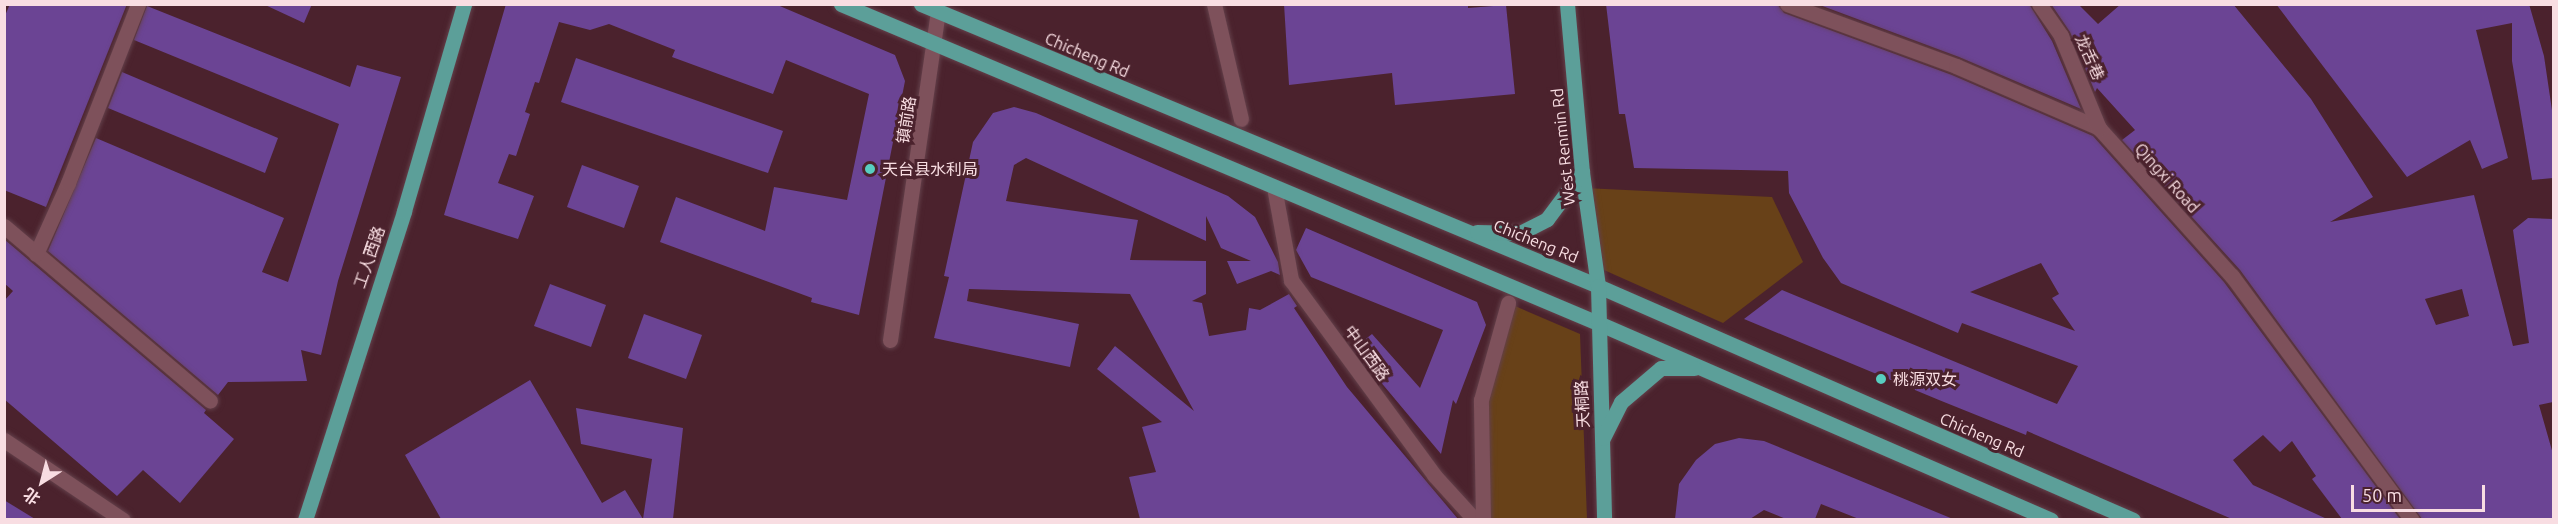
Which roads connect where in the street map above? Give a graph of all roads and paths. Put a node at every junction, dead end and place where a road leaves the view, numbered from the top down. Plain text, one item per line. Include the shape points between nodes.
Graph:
1 (138, 4) edge
2 (464, 4) edge
3 (842, 4) edge
4 (921, 4) edge
5 (1214, 4) edge
6 (1567, 4) edge
7 (1787, 4) edge
8 (2039, 4) edge
9 (938, 12) junction
10 (936, 44) junction
11 (1240, 119) dead end
12 (2099, 129) junction
13 (1582, 172) junction
14 (1274, 186) junction
15 (4, 226) edge
16 (1467, 232) junction
17 (36, 254) junction
18 (1598, 286) junction
19 (1508, 303) dead end
20 (1598, 323) junction
21 (890, 340) dead end
22 (1701, 368) junction
23 (210, 401) dead end
24 (4, 440) edge
25 (1602, 444) junction
26 (2021, 514) edge
27 (123, 519) edge
28 (305, 519) edge
29 (1475, 519) edge
30 (1483, 519) edge
31 (1604, 519) edge
32 (2051, 519) edge
33 (2133, 519) edge
34 (2412, 519) edge

1 - 17 street
2 - 28 main road, 工人西路 via 404,211
3 - 10 main road
4 - 9 main road, Chicheng Rd
5 - 11 street
6 - 13 main road, West Renmin Rd
7 - 12 street, Qingxi Road via 1956,66
8 - 12 street, 龙舌巷 via 2061,36
9 - 10 street, 镇前路
9 - 16 main road, Chicheng Rd
10 - 14 main road
10 - 21 street, 镇前路
12 - 34 street, Qingxi Road via 2232,276
13 - 16 main road via 1547,219 1520,233
13 - 18 main road, West Renmin Rd
14 - 20 main road
14 - 29 street, 中山西路 via 1291,280 1434,475
15 - 17 street
16 - 18 main road, Chicheng Rd
17 - 23 street
18 - 20 main road, 天桐路
18 - 33 main road, Chicheng Rd
19 - 30 street via 1481,400
20 - 22 main road
20 - 25 main road, 天桐路
22 - 25 main road via 1661,368 1621,402
22 - 26 main road
24 - 27 street
25 - 31 main road, 天桐路
26 - 32 main road

